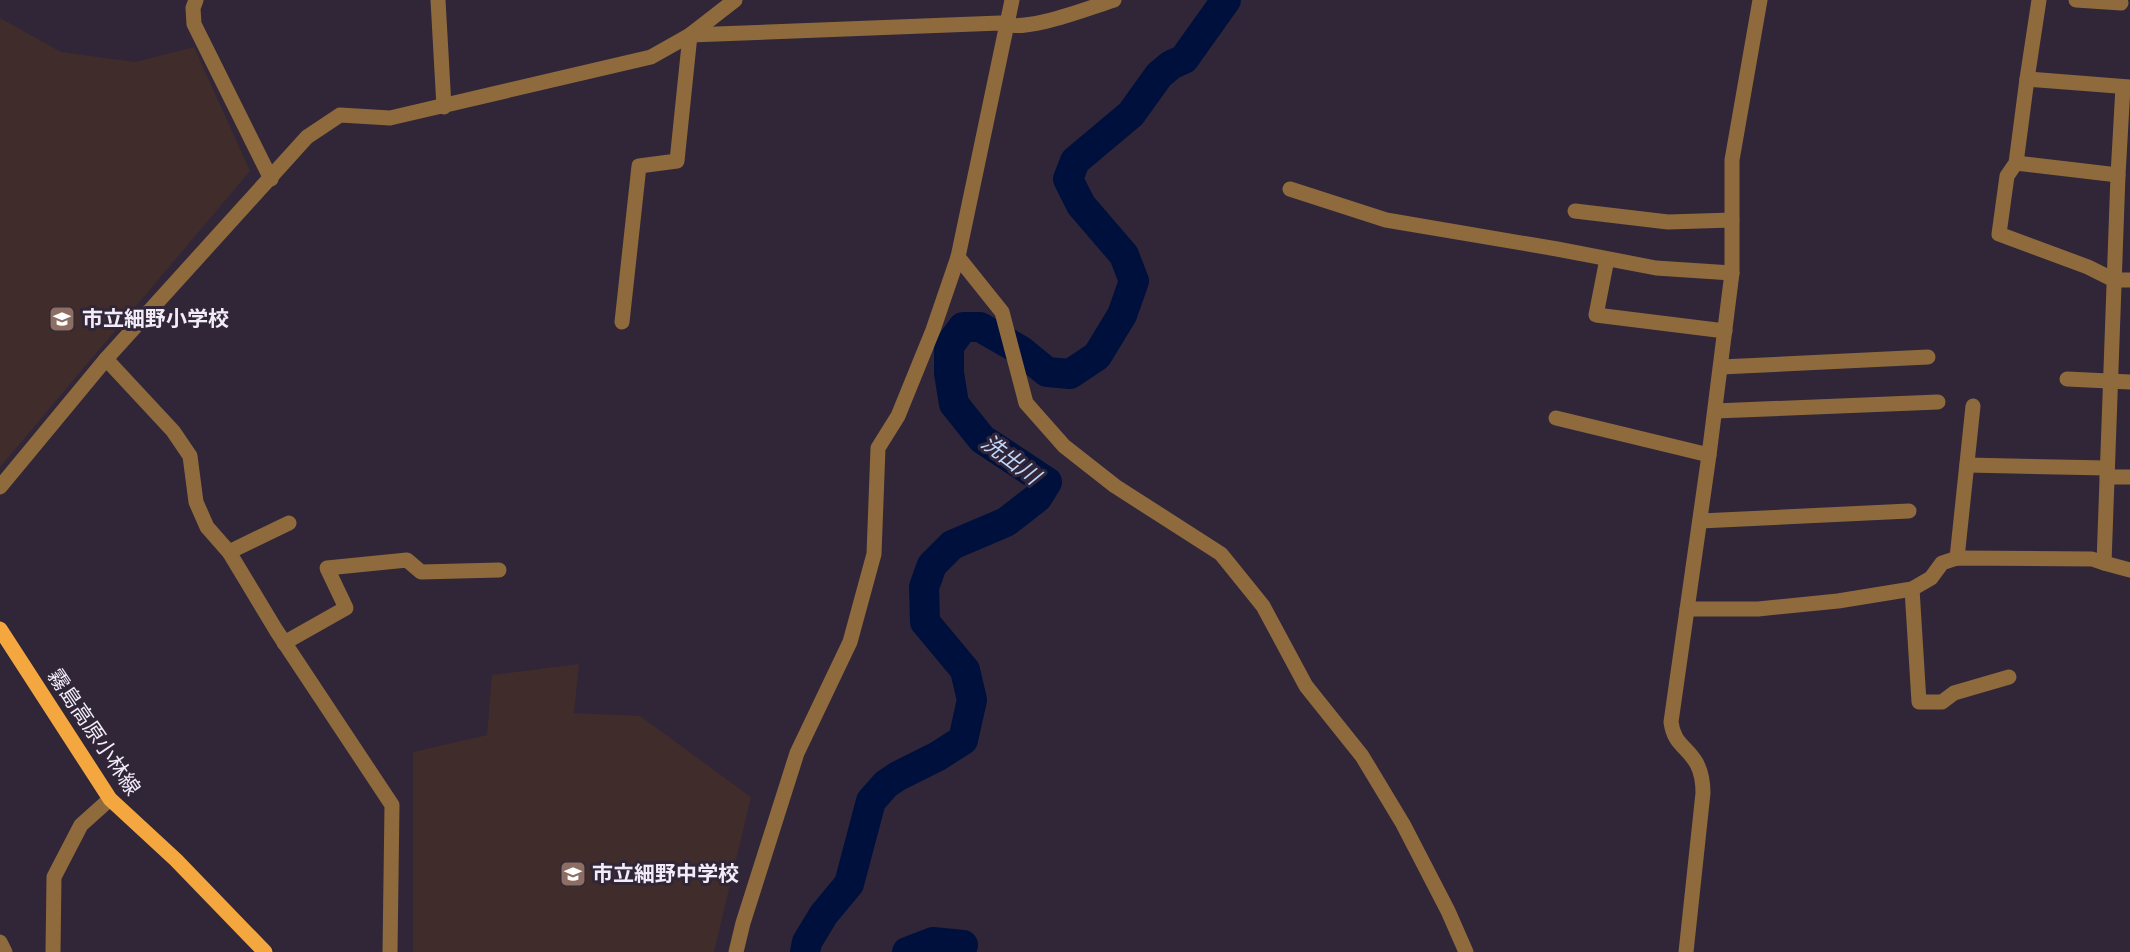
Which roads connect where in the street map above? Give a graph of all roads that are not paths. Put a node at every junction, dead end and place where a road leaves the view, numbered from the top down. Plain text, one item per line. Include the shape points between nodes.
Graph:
1 (196, 0) edge
2 (438, 0) edge
3 (735, 0) edge
4 (1012, 0) edge
5 (1114, 0) edge
6 (1760, 0) edge
7 (2039, 0) edge
8 (2076, 0) edge
9 (2121, 3) dead end
10 (1007, 26) junction
11 (690, 35) junction
12 (2027, 79) junction
13 (2126, 87) edge
14 (444, 107) junction
15 (2016, 163) junction
16 (272, 179) junction
17 (2122, 180) edge
18 (1290, 189) dead end
19 (1575, 211) dead end
20 (1732, 220) junction
21 (958, 257) junction
22 (1607, 259) junction
23 (1732, 273) junction
24 (2114, 280) junction
25 (2130, 280) edge
26 (622, 322) dead end
27 (1725, 331) junction
28 (1928, 357) dead end
29 (106, 359) junction
30 (1720, 367) junction
31 (2067, 380) dead end
32 (2110, 381) junction
33 (2130, 382) edge
34 (1938, 402) dead end
35 (1973, 406) dead end
36 (1714, 411) junction
37 (1556, 418) dead end
38 (1709, 455) junction
39 (1967, 465) junction
40 (2107, 472) junction
41 (2130, 477) edge
42 (0, 487) edge
43 (1909, 511) dead end
44 (1700, 521) junction
45 (289, 522) dead end
46 (229, 552) junction
47 (1957, 558) junction
48 (2104, 562) junction
49 (499, 570) dead end
50 (2130, 570) edge
51 (1912, 589) junction
52 (1687, 609) junction
53 (0, 629) edge
54 (284, 643) junction
55 (2009, 677) dead end
56 (110, 799) junction
57 (0, 942) edge
58 (4, 952) edge
59 (53, 952) edge
60 (265, 952) edge
61 (390, 952) edge
62 (736, 952) edge
63 (1466, 952) edge
64 (1686, 952) edge

1 - 16 street via 194,24
2 - 14 street
3 - 11 street
4 - 10 street
5 - 10 street via 1053,20
6 - 20 street via 1731,160
7 - 12 street
8 - 9 street
10 - 11 street via 1000,23
10 - 21 street
11 - 14 street via 651,57
11 - 26 street via 677,160 639,166
12 - 13 street
12 - 15 street
13 - 17 street
14 - 16 street via 390,118 340,115 308,137
15 - 17 street
15 - 24 street via 2007,176 1999,234
16 - 29 street
17 - 24 street
18 - 22 street via 1386,220
19 - 20 street via 1668,222
20 - 23 street
21 - 62 street via 898,416 878,448 874,554 850,642 797,753
21 - 63 street via 1002,312 1026,403 1064,446 1115,486 1221,554 1263,606 1306,686 1362,756 1403,824
22 - 23 street via 1656,268
22 - 27 street via 1596,315
23 - 27 street
24 - 25 street
24 - 32 street
27 - 30 street
28 - 30 street
29 - 42 street
29 - 46 street via 173,431 190,456 196,502 207,527
30 - 36 street
31 - 32 street
32 - 33 street
32 - 40 street
34 - 36 street
35 - 39 street
36 - 38 street
37 - 38 street
38 - 44 street
39 - 40 street
39 - 47 street
40 - 41 street
40 - 48 street
43 - 44 street
44 - 52 street
45 - 46 street
46 - 54 street
47 - 48 street
47 - 51 street via 1942,563 1931,578
48 - 50 street
49 - 54 street via 421,572 407,560 327,568 346,608
51 - 52 street via 1758,609
51 - 55 street via 1919,702 1942,702 1954,693
52 - 64 street via 1671,722 1673,736 1696,762 1703,793
53 - 56 main road, 霧島高原小林線
54 - 61 street via 392,806
56 - 59 street via 81,825 54,877
56 - 60 main road, 霧島高原小林線
57 - 58 street

